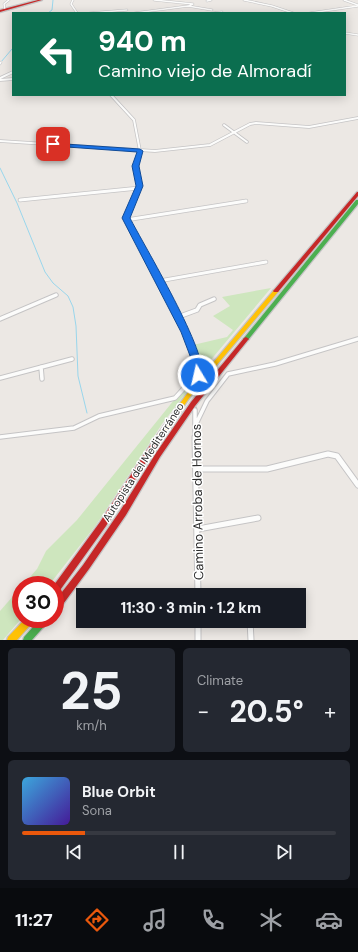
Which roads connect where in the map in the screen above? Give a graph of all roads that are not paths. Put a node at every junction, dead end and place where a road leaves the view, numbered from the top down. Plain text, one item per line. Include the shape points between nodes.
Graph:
1 (9, 0) edge
2 (41, 0) edge
3 (73, 0) edge
4 (154, 0) edge
5 (206, 0) edge
6 (211, 0) edge
7 (244, 0) edge
8 (344, 0) edge
9 (188, 6) junction
10 (358, 6) edge
11 (2, 10) edge
12 (127, 10) dead end
13 (165, 10) junction
14 (212, 10) dead end
15 (76, 12) edge
16 (102, 12) edge
17 (145, 12) edge
18 (169, 12) edge
19 (290, 12) edge
20 (317, 12) edge
21 (346, 33) edge
22 (358, 35) edge
23 (12, 73) edge
24 (0, 79) edge
25 (12, 79) edge
26 (112, 96) edge
27 (358, 118) edge
28 (224, 125) dead end
29 (234, 133) junction
30 (0, 141) edge
31 (247, 142) dead end
32 (140, 151) junction
33 (139, 188) junction
34 (358, 192) edge
35 (20, 200) dead end
36 (246, 201) dead end
37 (358, 201) edge
38 (126, 220) junction
39 (266, 262) dead end
40 (159, 281) junction
41 (56, 295) dead end
42 (214, 299) dead end
43 (178, 317) junction
44 (0, 319) edge
45 (358, 339) edge
46 (72, 359) dead end
47 (41, 367) junction
48 (198, 369) junction
49 (198, 375) tunnel mouth
50 (0, 378) edge
51 (42, 379) dead end
52 (195, 410) tunnel mouth
53 (196, 424) junction
54 (0, 437) edge
55 (197, 469) junction
56 (358, 485) edge
57 (258, 518) dead end
58 (198, 529) junction
59 (64, 578) edge
60 (198, 588) edge
61 (64, 596) edge
62 (22, 628) edge
63 (37, 628) edge
64 (198, 628) edge
65 (250, 628) edge
66 (11, 640) edge
67 (27, 640) edge
68 (198, 640) edge
69 (251, 640) edge

1 - 11 street
2 - 11 main road
3 - 15 street via 71,4
4 - 9 street via 193,4
5 - 6 street
7 - 19 street
8 - 10 street
9 - 13 street
9 - 14 street
10 - 20 street
12 - 16 street
13 - 17 street
13 - 18 street
21 - 22 street
23 - 24 street
24 - 25 street
26 - 32 street via 134,120
27 - 29 street via 309,127 256,123
28 - 29 street
29 - 31 street
29 - 32 street via 210,145
30 - 32 street
32 - 33 street via 136,166
33 - 35 street
33 - 38 street
34 - 59 main road, Autopista del Mediterráneo via 188,396
36 - 38 street
37 - 61 main road, Autopista del Mediterráneo via 193,404 123,513
38 - 40 street
39 - 40 street
40 - 43 street
41 - 44 street
42 - 43 street via 200,305 197,310
43 - 48 street via 195,355
45 - 53 street via 274,364 228,374 207,401
46 - 47 street
47 - 50 street
47 - 51 street
48 - 49 street
48 - 54 street via 192,370 186,386 173,398 98,416 74,428
52 - 53 street, Camino Arroba de Hornos
53 - 55 street, Camino Arroba de Hornos
55 - 56 street via 267,469 328,454 337,456
55 - 58 street, Camino Arroba de Hornos
57 - 58 street
58 - 60 street, Camino Arroba de Hornos
62 - 66 main road
63 - 67 main road
64 - 68 street
65 - 69 street

